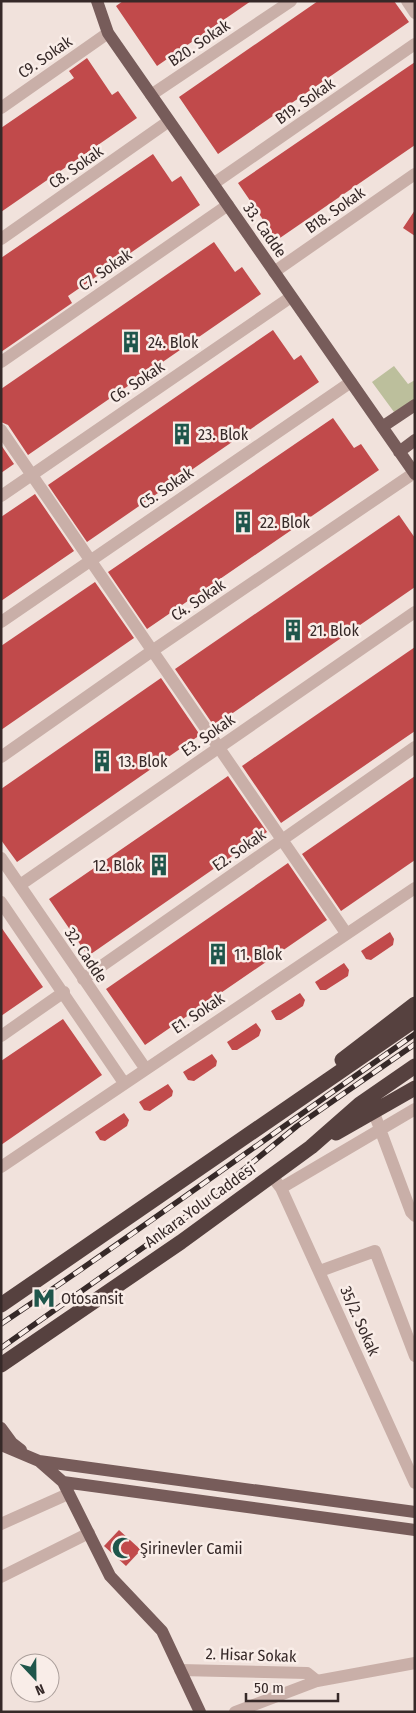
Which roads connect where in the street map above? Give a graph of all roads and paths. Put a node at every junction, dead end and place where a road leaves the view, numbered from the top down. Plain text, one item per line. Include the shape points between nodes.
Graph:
1 (98, 1) edge
2 (291, 1) edge
3 (407, 1) edge
4 (415, 13) edge
5 (108, 33) junction
6 (415, 44) edge
7 (151, 95) junction
8 (1, 108) edge
9 (169, 121) junction
10 (415, 174) edge
11 (213, 184) junction
12 (228, 205) junction
13 (1, 239) edge
14 (274, 272) junction
15 (292, 297) junction
16 (1, 362) edge
17 (351, 382) junction
18 (415, 406) edge
19 (382, 427) junction
20 (1, 430) edge
21 (415, 440) edge
22 (399, 452) junction
23 (31, 474) junction
24 (414, 474) edge
25 (1, 496) edge
26 (90, 560) junction
27 (415, 612) edge
28 (1, 622) edge
29 (152, 651) junction
30 (218, 747) junction
31 (415, 747) edge
32 (1, 757) edge
33 (282, 840) junction
34 (1, 858) edge
35 (20, 885) junction
36 (415, 888) edge
37 (1, 902) edge
38 (346, 933) junction
39 (82, 979) junction
40 (64, 992) junction
41 (415, 1004) edge
42 (415, 1020) edge
43 (1, 1036) edge
44 (415, 1066) edge
45 (145, 1068) junction
46 (124, 1083) junction
47 (415, 1088) edge
48 (415, 1109) edge
49 (374, 1113) junction
50 (379, 1130) junction
51 (251, 1133) junction
52 (311, 1147) junction
53 (1, 1167) edge
54 (271, 1175) junction
55 (281, 1188) junction
56 (415, 1216) edge
57 (320, 1271) junction
58 (1, 1305) edge
59 (415, 1356) edge
60 (5, 1362) edge
61 (1, 1375) edge
62 (1, 1428) edge
63 (1, 1445) edge
64 (27, 1455) junction
65 (39, 1462) junction
66 (415, 1482) edge
67 (66, 1488) junction
68 (415, 1512) edge
69 (1, 1524) edge
70 (415, 1530) edge
71 (88, 1533) junction
72 (1, 1577) edge
73 (415, 1663) edge
74 (180, 1670) junction
75 (318, 1681) junction
76 (200, 1712) edge
77 (236, 1712) edge

1 - 5 main road, 33. Cadde
2 - 7 street, B20. Sokak
3 - 4 street
5 - 7 main road, 33. Cadde
5 - 8 street, C9. Sokak
6 - 11 street, B19. Sokak
7 - 9 main road, 33. Cadde
9 - 11 main road, 33. Cadde
9 - 13 street, C8. Sokak
10 - 14 street, B18. Sokak
11 - 12 main road, 33. Cadde
12 - 14 main road, 33. Cadde
12 - 16 street, C7. Sokak
14 - 15 main road, 33. Cadde
15 - 17 main road, 33. Cadde
15 - 23 street, C6. Sokak
17 - 19 main road, 33. Cadde
17 - 26 street, C5. Sokak
18 - 19 main road
19 - 22 main road, 33. Cadde
20 - 23 street
21 - 22 main road
22 - 24 main road, 33. Cadde
23 - 25 street, C6. Sokak
23 - 26 street
24 - 29 street, C4. Sokak
26 - 28 street, C5. Sokak
26 - 29 street
27 - 30 street, E3. Sokak
29 - 30 street
29 - 32 street, C4. Sokak
30 - 33 street
30 - 35 street, E3. Sokak
31 - 33 street, E2. Sokak
33 - 38 street
33 - 39 street, E2. Sokak
34 - 35 street, 32. Cadde
35 - 39 street, 32. Cadde
36 - 38 street, E1. Sokak
37 - 40 street
38 - 45 street, E1. Sokak
39 - 45 street, 32. Cadde
40 - 43 street
40 - 46 street
41 - 51 highway
42 - 51 highway, Ankara Yolu Caddesi
44 - 52 highway, Ankara Yolu Caddesi via 360,1104
45 - 46 street, E1. Sokak
46 - 53 street, E1. Sokak
47 - 49 highway
48 - 50 street
49 - 50 street
49 - 52 highway
50 - 55 street
50 - 56 street
51 - 58 highway, Ankara Yolu Caddesi
52 - 54 highway, Ankara Yolu Caddesi
54 - 55 street, 35/2. Sokak
54 - 60 highway, Ankara Yolu Caddesi via 181,1242
55 - 57 street, 35/2. Sokak
57 - 59 street via 375,1251
57 - 66 street, 35/2. Sokak
60 - 61 main road
62 - 64 main road
63 - 64 main road
64 - 65 main road
65 - 67 main road
65 - 68 main road
67 - 69 street
67 - 70 main road
67 - 71 main road
71 - 72 street
71 - 74 main road via 110,1576 162,1632
73 - 75 street
74 - 75 street, 2. Hisar Sokak via 307,1673
74 - 76 main road
75 - 77 street

